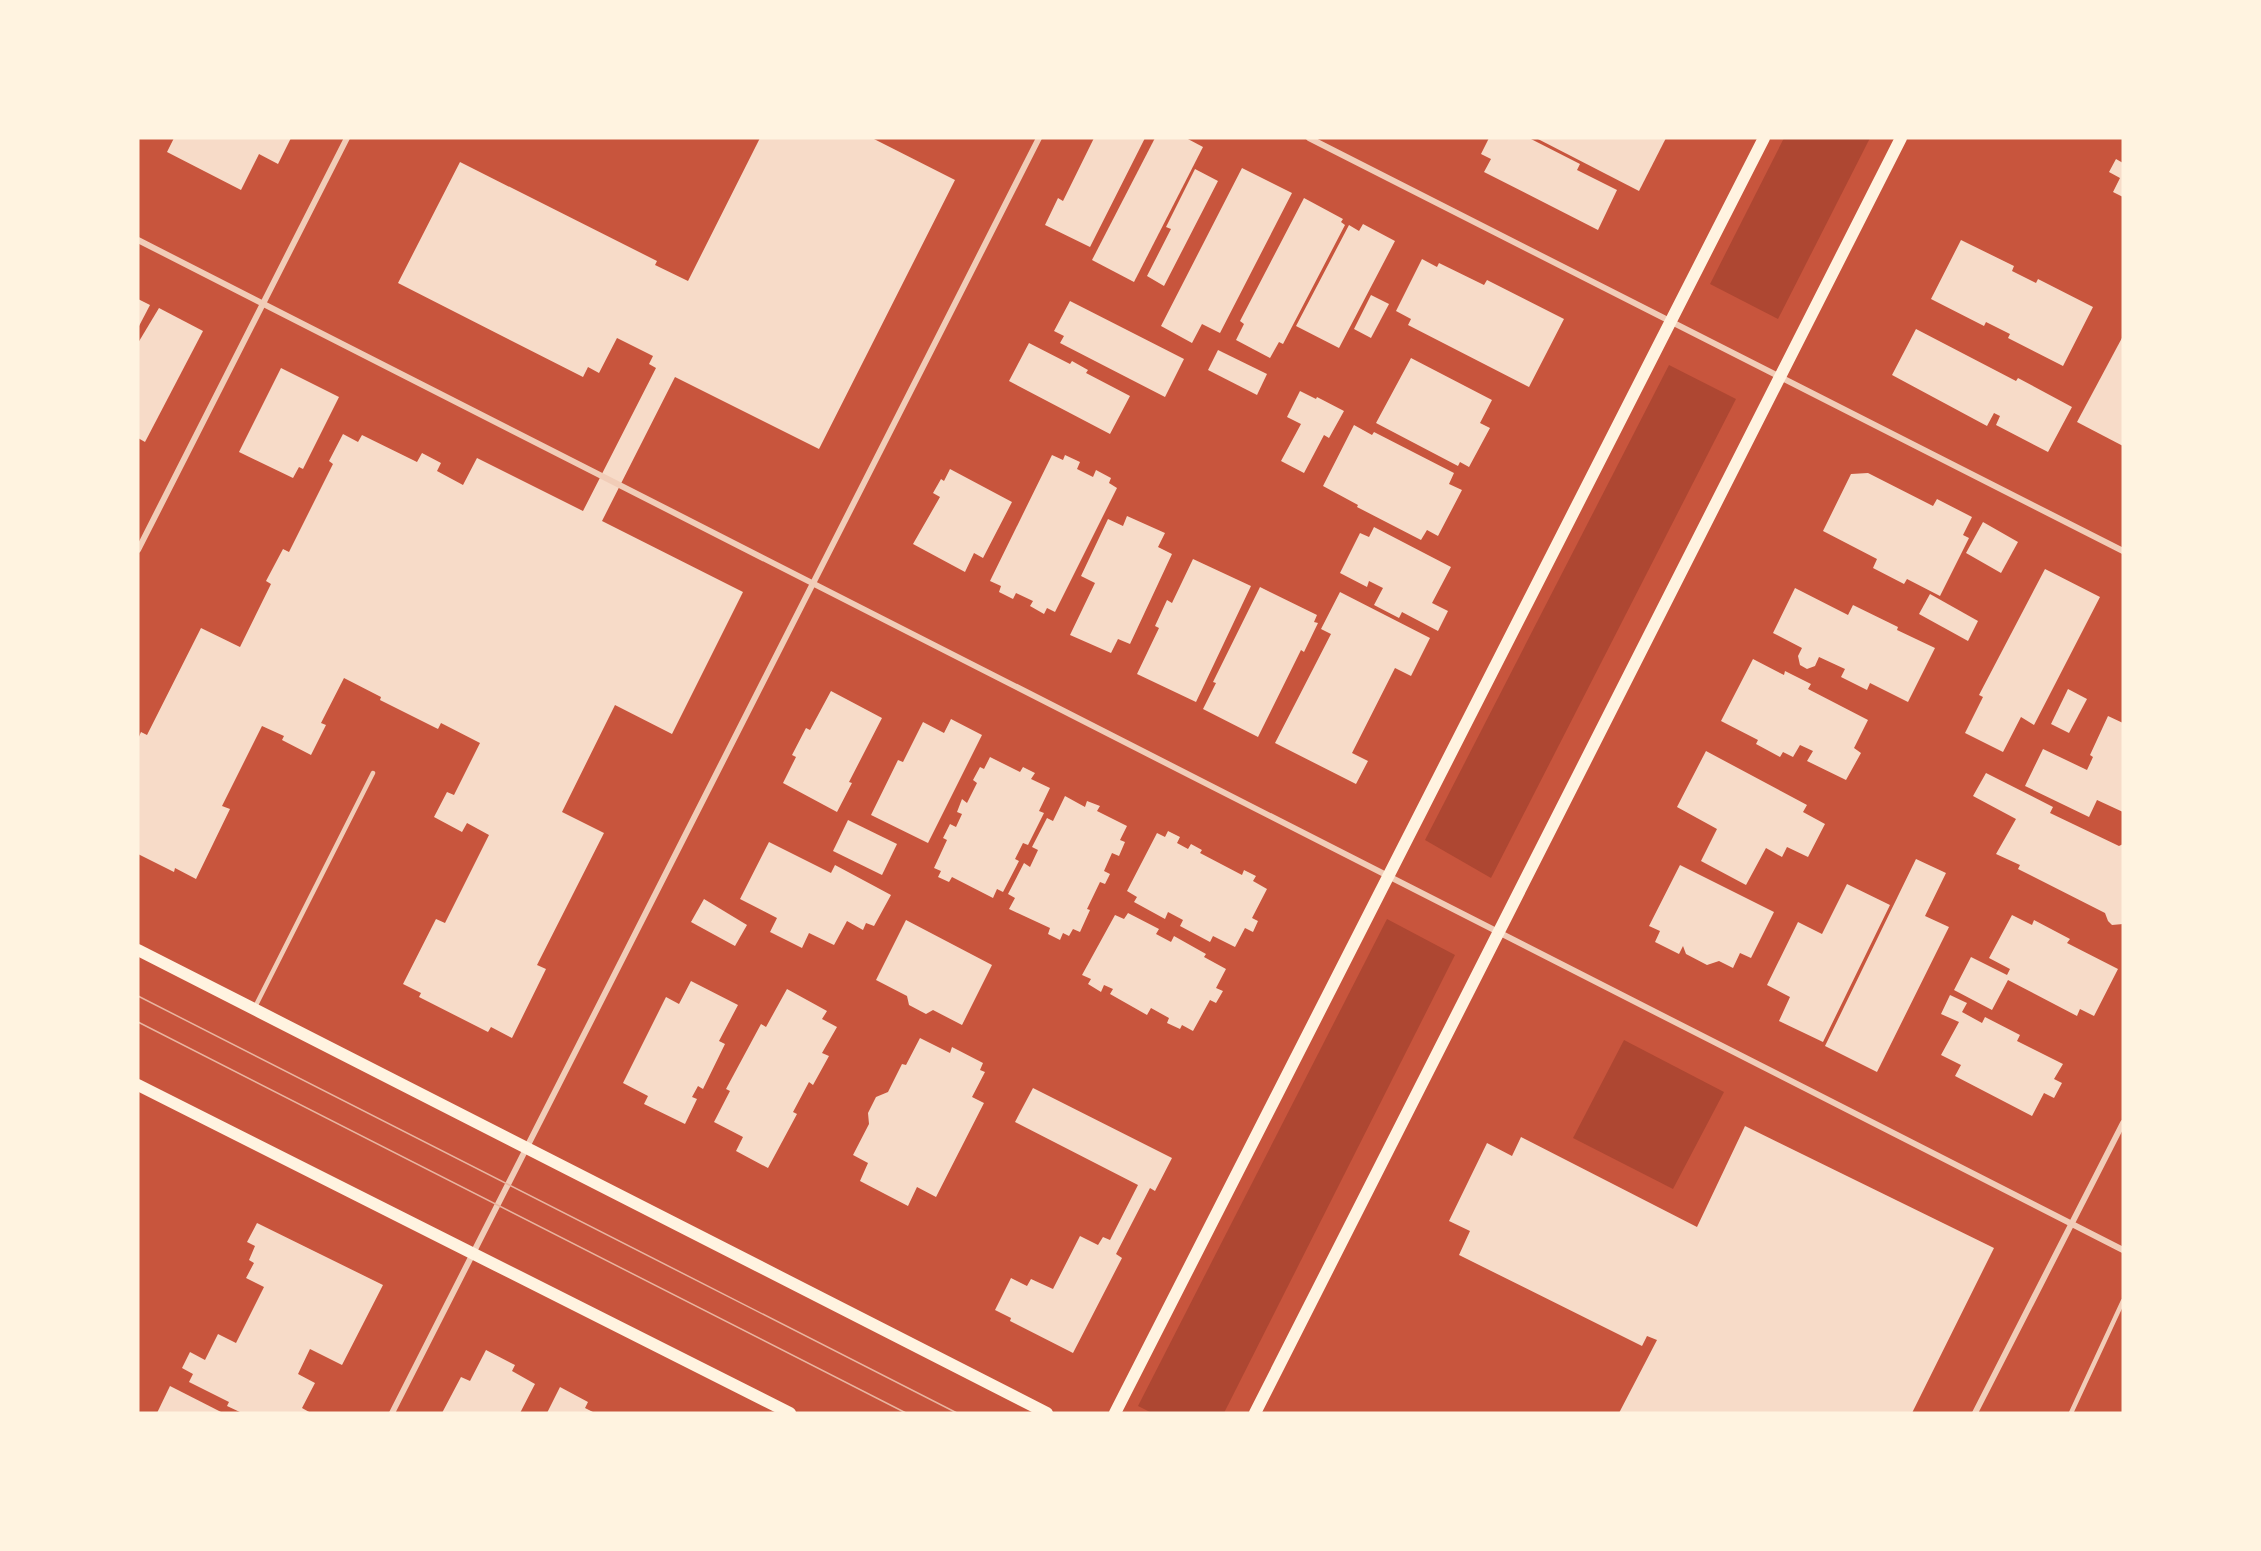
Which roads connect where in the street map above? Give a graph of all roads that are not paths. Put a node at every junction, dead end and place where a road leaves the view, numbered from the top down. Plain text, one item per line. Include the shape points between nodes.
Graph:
1 (347, 138) edge
2 (1039, 138) edge
3 (1309, 138) edge
4 (1764, 138) edge
5 (1901, 138) edge
6 (138, 240) edge
7 (263, 304) junction
8 (1671, 321) junction
9 (1780, 377) junction
10 (138, 550) edge
11 (2123, 551) edge
12 (813, 583) junction
13 (373, 773) dead end
14 (1388, 875) junction
15 (1499, 932) junction
16 (138, 950) edge
17 (254, 1009) junction
18 (138, 1085) edge
19 (2123, 1123) edge
20 (526, 1148) junction
21 (2071, 1223) junction
22 (2123, 1250) edge
23 (473, 1254) junction
24 (2123, 1301) edge
25 (392, 1413) edge
26 (790, 1413) edge
27 (1047, 1413) edge
28 (1115, 1413) edge
29 (1255, 1413) edge
30 (1975, 1413) edge
31 (2071, 1413) edge

1 - 7 street
2 - 12 street
3 - 8 street
4 - 8 main road
5 - 9 main road
6 - 7 street
7 - 10 street
7 - 12 street
8 - 9 street
8 - 14 main road
9 - 11 street
9 - 15 main road
12 - 14 street
12 - 20 street
13 - 17 lane
14 - 15 street
14 - 28 main road
15 - 21 street
15 - 29 main road
16 - 17 main road
17 - 20 main road
18 - 23 main road
19 - 21 street
20 - 23 street
20 - 27 main road
21 - 22 street
21 - 30 street
23 - 25 street
23 - 26 main road
24 - 31 lane

